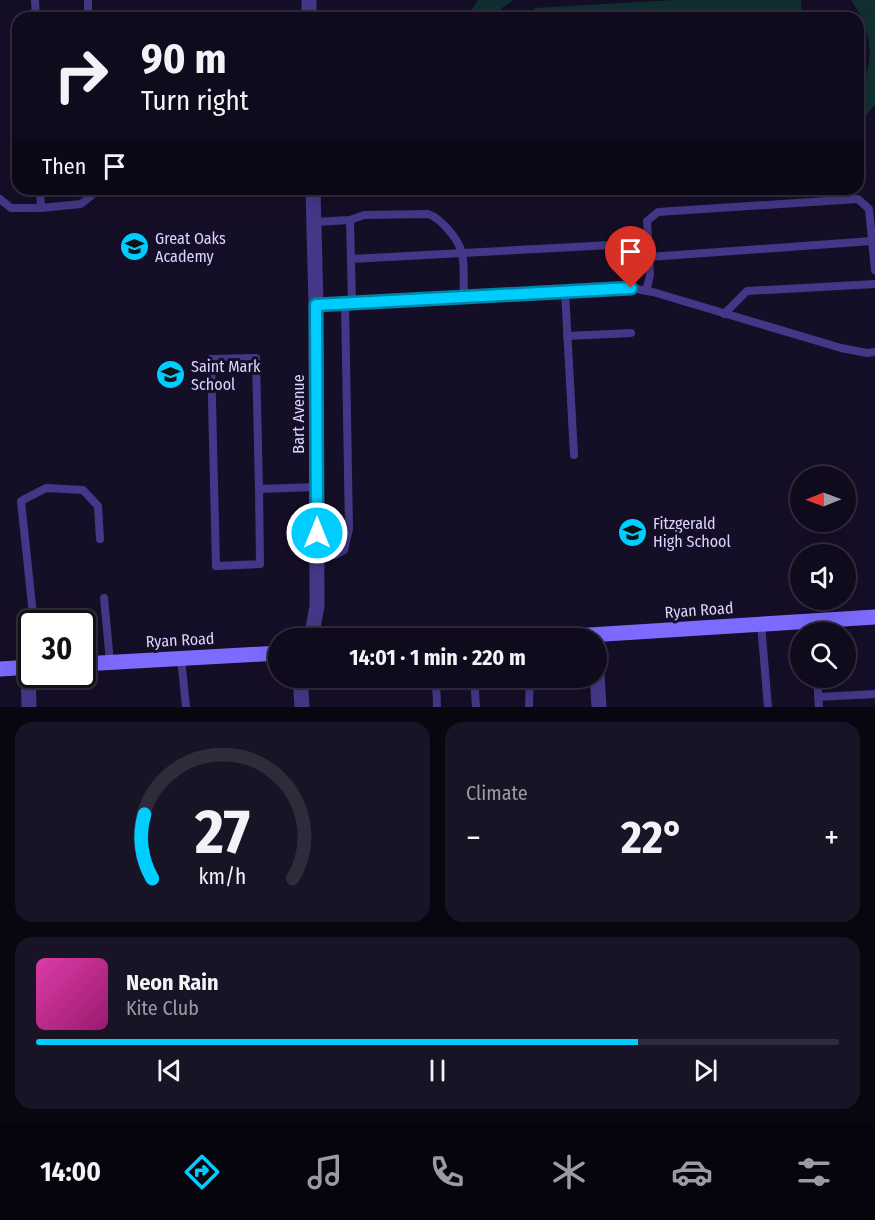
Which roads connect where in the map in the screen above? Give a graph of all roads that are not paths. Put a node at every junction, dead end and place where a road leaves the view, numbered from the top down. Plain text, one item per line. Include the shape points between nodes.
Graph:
1 (40, 195) edge
2 (91, 195) edge
3 (313, 195) edge
4 (0, 199) edge
5 (41, 208) junction
6 (350, 220) junction
7 (314, 222) junction
8 (872, 241) junction
9 (648, 243) junction
10 (462, 253) junction
11 (649, 257) junction
12 (351, 260) junction
13 (875, 270) edge
14 (875, 284) edge
15 (646, 291) junction
16 (565, 292) junction
17 (464, 297) junction
18 (349, 303) junction
19 (316, 305) junction
20 (724, 314) junction
21 (631, 333) dead end
22 (567, 336) junction
23 (875, 352) edge
24 (574, 455) dead end
25 (317, 488) junction
26 (258, 489) junction
27 (100, 539) dead end
28 (317, 556) junction
29 (104, 598) dead end
30 (32, 610) edge
31 (875, 617) edge
32 (761, 624) junction
33 (313, 628) edge
34 (607, 636) edge
35 (268, 654) edge
36 (181, 658) junction
37 (110, 662) junction
38 (96, 663) edge
39 (18, 668) edge
40 (0, 669) edge
41 (29, 688) edge
42 (301, 688) edge
43 (436, 688) edge
44 (475, 688) edge
45 (530, 688) edge
46 (598, 688) edge
47 (818, 688) edge
48 (875, 694) edge
49 (818, 697) junction
50 (29, 707) edge
51 (186, 707) edge
52 (302, 707) edge
53 (437, 707) edge
54 (476, 707) edge
55 (529, 707) edge
56 (599, 707) edge
57 (768, 707) edge
58 (819, 707) edge

1 - 5 lane
2 - 5 lane via 81,204
3 - 7 street, Bart Avenue
4 - 5 lane via 11,208
6 - 7 lane
6 - 10 lane via 364,215 436,216
6 - 12 lane
7 - 19 street, Bart Avenue
8 - 9 lane via 869,209 858,199 658,212 647,221
8 - 11 lane
8 - 13 lane
9 - 10 lane
9 - 11 lane
10 - 12 lane
10 - 17 lane
11 - 15 lane
12 - 18 lane
14 - 20 lane via 747,291
15 - 16 lane via 631,288
15 - 20 lane
16 - 17 lane
16 - 22 lane
17 - 18 lane
18 - 19 lane
18 - 28 lane via 350,529 344,550
19 - 25 street, Bart Avenue
20 - 23 lane via 841,348
21 - 22 lane
22 - 24 lane
25 - 26 lane
25 - 28 street, Bart Avenue
26 - 26 lane via 256,358 211,359 216,566 260,564
27 - 30 lane via 98,506 83,490 46,488 21,501
28 - 33 street, Bart Avenue
29 - 37 lane
31 - 32 main road, Ryan Road via 812,624
32 - 34 main road, Ryan Road
32 - 57 lane
35 - 36 main road, Ryan Road
36 - 37 main road, Ryan Road
36 - 51 lane
37 - 38 main road, Ryan Road
39 - 40 main road
41 - 50 street
42 - 52 street
43 - 53 lane
44 - 54 lane
45 - 55 lane
46 - 56 street
47 - 49 lane
48 - 49 lane
49 - 58 lane

